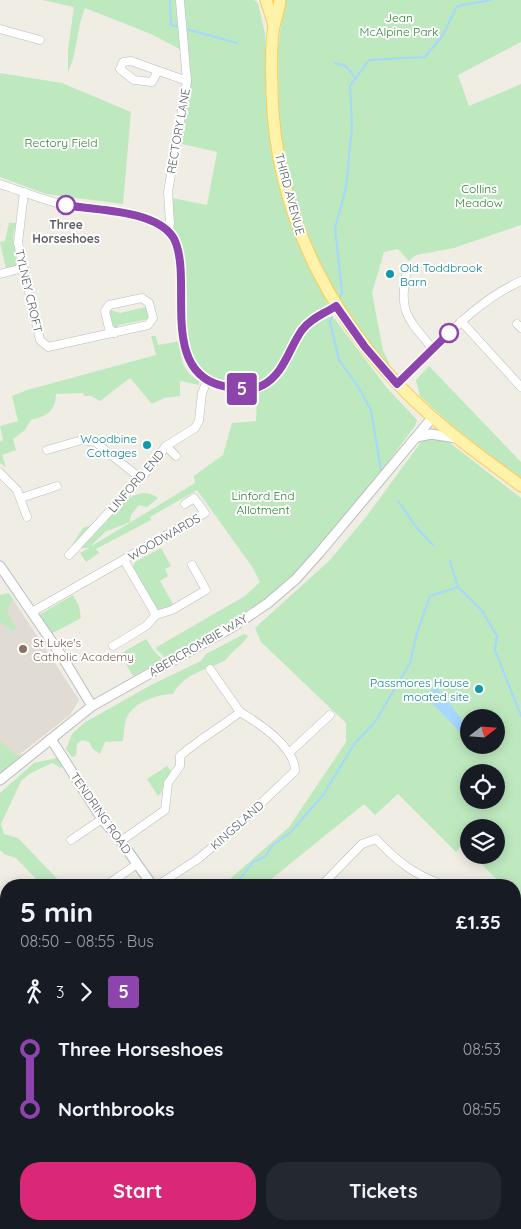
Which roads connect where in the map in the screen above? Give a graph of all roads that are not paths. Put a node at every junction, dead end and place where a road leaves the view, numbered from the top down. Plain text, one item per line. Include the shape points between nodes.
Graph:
1 (266, 0) edge
2 (280, 0) edge
3 (180, 1) edge
4 (274, 25) junction
5 (0, 29) edge
6 (40, 40) dead end
7 (158, 71) dead end
8 (186, 81) junction
9 (0, 184) edge
10 (24, 192) junction
11 (168, 232) junction
12 (23, 268) junction
13 (0, 274) edge
14 (406, 275) dead end
15 (521, 281) edge
16 (336, 306) junction
17 (461, 321) junction
18 (115, 333) junction
19 (433, 349) junction
20 (207, 381) junction
21 (397, 384) junction
22 (521, 387) edge
23 (432, 418) junction
24 (417, 437) junction
25 (456, 438) junction
26 (166, 446) junction
27 (47, 450) dead end
28 (176, 456) dead end
29 (0, 473) edge
30 (140, 478) junction
31 (57, 486) dead end
32 (521, 486) edge
33 (21, 498) junction
34 (185, 504) dead end
35 (27, 516) dead end
36 (69, 555) dead end
37 (124, 560) junction
38 (192, 565) dead end
39 (0, 566) edge
40 (32, 612) junction
41 (156, 615) junction
42 (113, 646) dead end
43 (210, 669) dead end
44 (92, 706) junction
45 (240, 712) junction
46 (330, 715) dead end
47 (51, 739) junction
48 (290, 752) junction
49 (0, 780) edge
50 (102, 818) junction
51 (71, 840) dead end
52 (121, 841) junction
53 (137, 864) junction
54 (116, 879) edge
55 (148, 879) edge
56 (167, 879) edge
57 (328, 879) edge
58 (427, 879) edge

1 - 4 main road, THIRD AVENUE
2 - 4 main road, THIRD AVENUE
3 - 8 street, RECTORY LANE
4 - 16 main road, THIRD AVENUE via 273,114 280,165 303,242
5 - 6 street
7 - 8 street
8 - 11 street, RECTORY LANE via 168,192
9 - 10 street
10 - 11 street via 64,205 135,216
10 - 12 street, TYLNEY CROFT via 18,237
11 - 20 street via 177,245 185,352 192,368
12 - 13 street
12 - 18 street, TYLNEY CROFT via 37,331 44,345 48,347
14 - 19 street via 403,304 412,323
15 - 17 street via 496,293
16 - 20 street via 306,325 280,369 264,385 246,390
16 - 21 main road, THIRD AVENUE
17 - 19 street
17 - 22 street
18 - 18 street, TYLNEY CROFT via 109,328 105,311 109,305 142,298 149,303 153,318 148,325
19 - 21 street
20 - 26 street, LINFORD END via 197,424
21 - 23 main road, THIRD AVENUE
23 - 24 street, ABERCROMBIE WAY
23 - 25 main road, THIRD AVENUE
24 - 25 street via 431,434
24 - 44 street, ABERCROMBIE WAY via 296,580 234,626
25 - 32 main road, THIRD AVENUE
26 - 28 street
26 - 30 street, LINFORD END
27 - 30 street via 82,440 92,441
29 - 33 street via 15,486
30 - 36 street, LINFORD END
31 - 33 street
33 - 35 street
34 - 37 street, WOODWARDS via 194,498 205,513
37 - 40 street, WOODWARDS
37 - 41 street, WOODWARDS
38 - 41 street via 206,590 172,610
39 - 40 street
40 - 44 street
41 - 42 street via 146,626
43 - 45 street
44 - 47 street, ABERCROMBIE WAY
45 - 48 street
45 - 52 street via 180,756 180,766 168,783 165,810
46 - 48 street
47 - 49 street, ABERCROMBIE WAY
47 - 50 street, TENDRING ROAD
48 - 56 street, KINGSLAND via 295,770 226,836
50 - 51 street
50 - 52 street, TENDRING ROAD
52 - 53 street, TENDRING ROAD
53 - 54 street
53 - 55 street, TENDRING ROAD
57 - 58 street via 362,844 376,839 406,868

